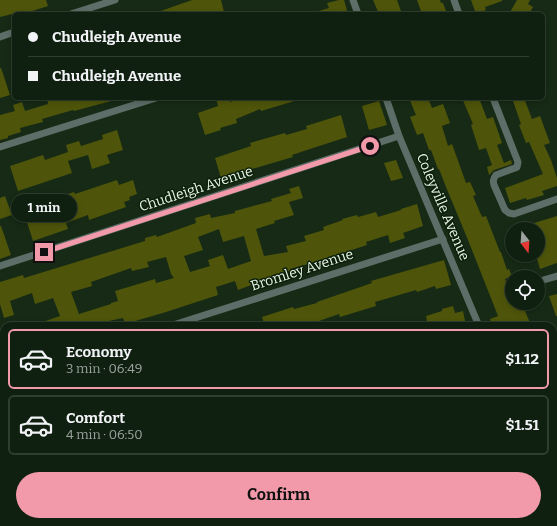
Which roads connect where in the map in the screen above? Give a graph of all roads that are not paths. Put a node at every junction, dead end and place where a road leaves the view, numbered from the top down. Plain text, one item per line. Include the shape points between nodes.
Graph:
1 (115, 0) edge
2 (353, 0) edge
3 (454, 0) edge
4 (77, 12) edge
5 (357, 12) edge
6 (458, 12) edge
7 (12, 33) edge
8 (0, 37) edge
9 (150, 100) edge
10 (387, 100) edge
11 (494, 100) edge
12 (399, 136) junction
13 (0, 147) edge
14 (557, 199) edge
15 (442, 239) junction
16 (0, 266) edge
17 (557, 276) edge
18 (545, 280) edge
19 (183, 322) edge
20 (477, 322) edge

1 - 4 street
2 - 5 street
3 - 6 street
7 - 8 street
9 - 13 street
10 - 12 street, Coleyville Avenue
11 - 14 street via 518,160 515,168 493,178 505,210 514,214
12 - 15 street, Coleyville Avenue
12 - 16 street, Chudleigh Avenue
15 - 19 street, Bromley Avenue
15 - 20 street, Coleyville Avenue
17 - 18 street

